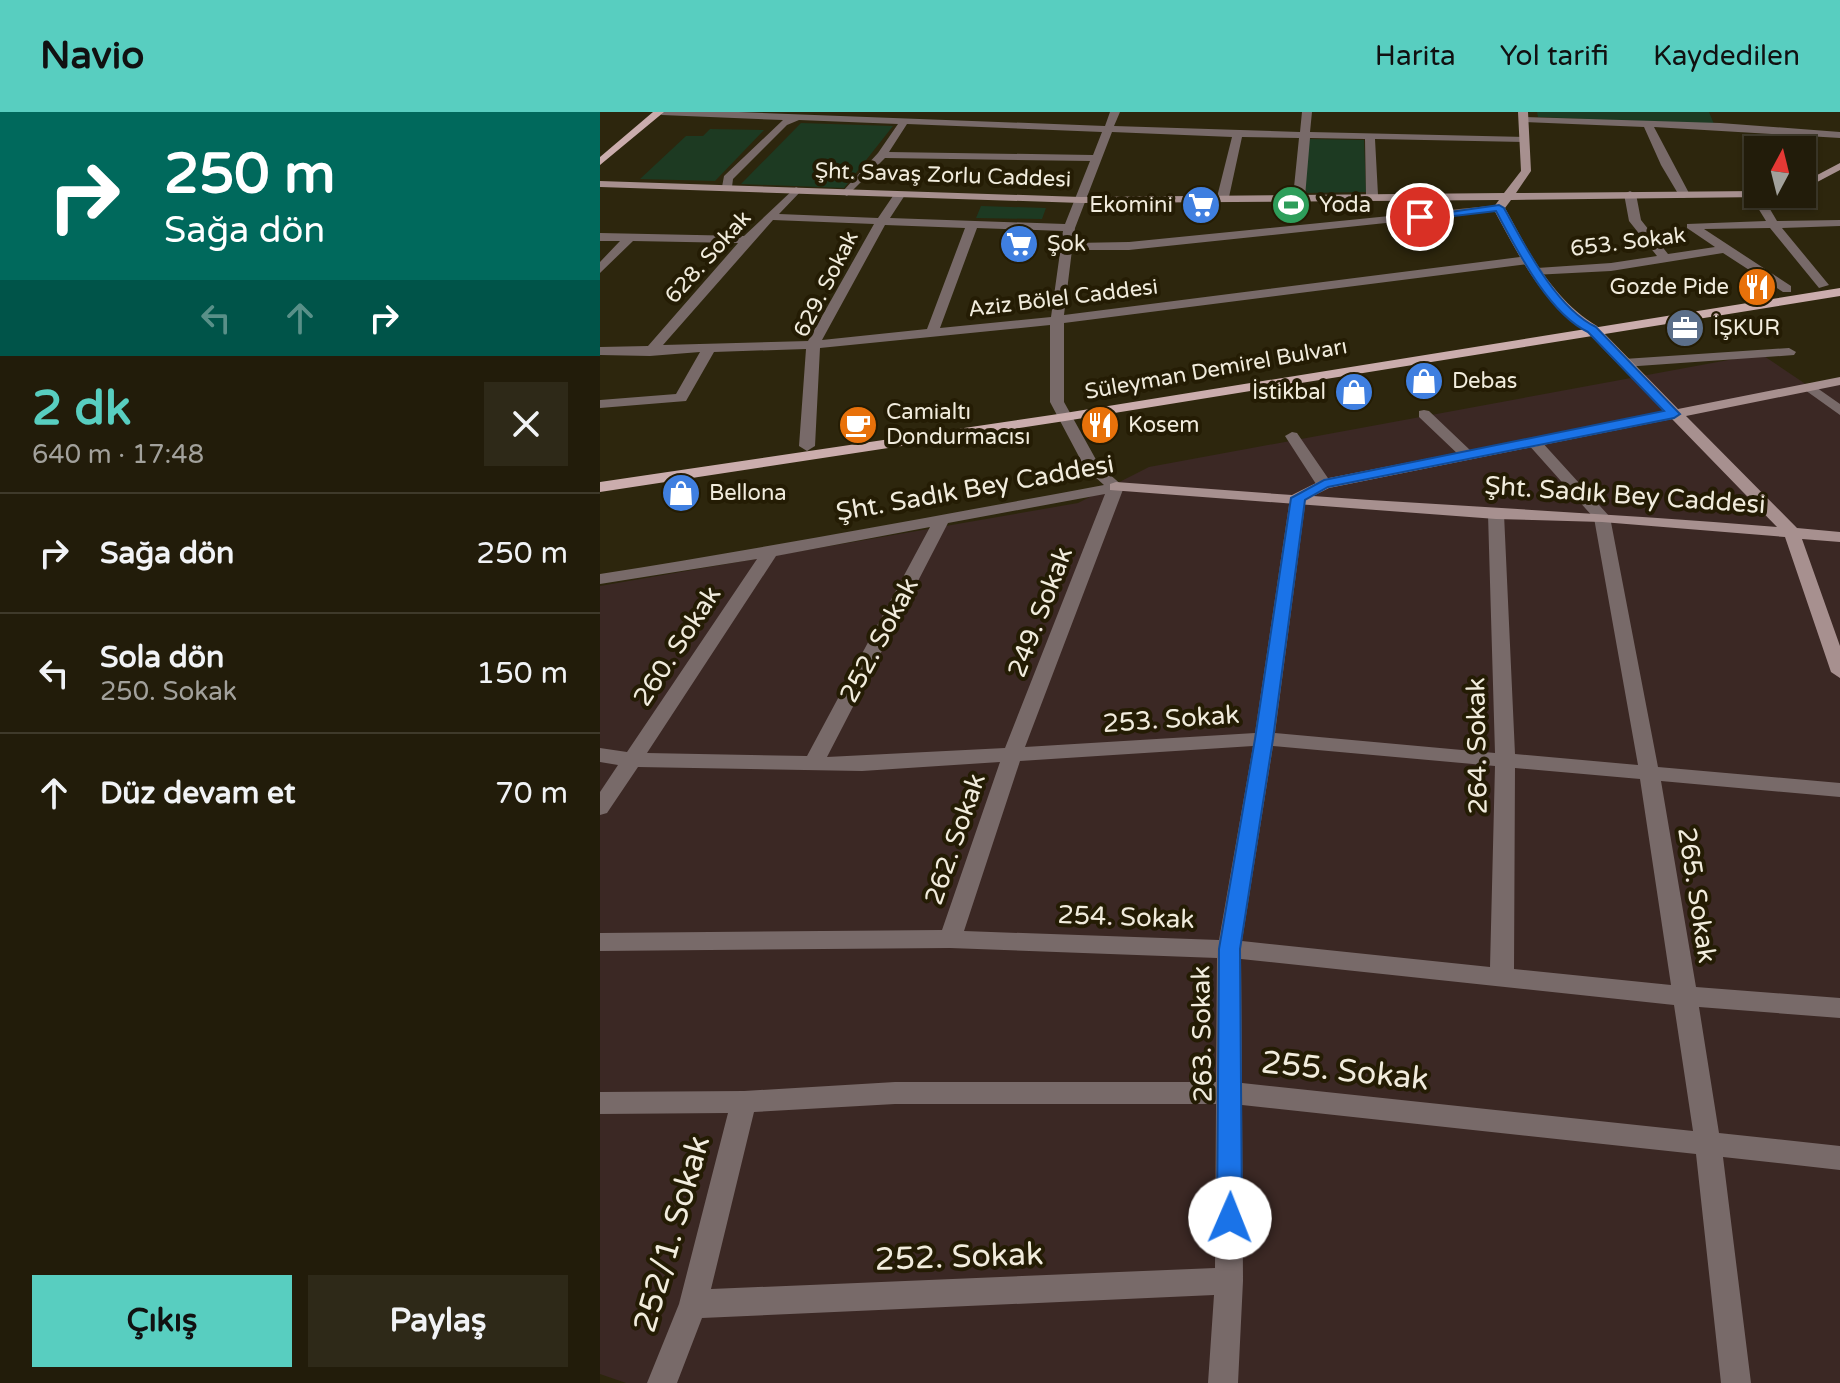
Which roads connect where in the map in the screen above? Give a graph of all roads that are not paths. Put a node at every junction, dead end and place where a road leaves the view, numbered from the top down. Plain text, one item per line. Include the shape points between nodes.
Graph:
1 (640, 112) edge
2 (660, 112) edge
3 (812, 112) edge
4 (1115, 112) edge
5 (1307, 112) edge
6 (1715, 112) edge
7 (1524, 116) edge
8 (798, 117) junction
9 (904, 122) junction
10 (1648, 124) junction
11 (1720, 126) junction
12 (1109, 129) junction
13 (1238, 134) junction
14 (1303, 134) junction
15 (1840, 135) edge
16 (1370, 137) junction
17 (1524, 139) junction
18 (600, 146) edge
19 (882, 155) junction
20 (1095, 158) junction
21 (600, 162) edge
22 (1840, 166) edge
23 (1816, 179) edge
24 (600, 184) edge
25 (727, 187) junction
26 (796, 190) junction
27 (847, 193) junction
28 (1508, 194) junction
29 (1630, 194) junction
30 (899, 195) junction
31 (1372, 195) junction
32 (1684, 195) junction
33 (1744, 195) edge
34 (1223, 197) junction
35 (1299, 197) junction
36 (1081, 200) junction
37 (1499, 208) junction
38 (1766, 208) edge
39 (771, 217) junction
40 (882, 222) junction
41 (1840, 223) edge
42 (1773, 224) junction
43 (972, 225) junction
44 (1069, 228) junction
45 (600, 237) edge
46 (629, 238) junction
47 (747, 240) junction
48 (1066, 247) junction
49 (1723, 249) junction
50 (1665, 258) junction
51 (1528, 260) junction
52 (600, 269) edge
53 (1537, 272) junction
54 (1840, 283) edge
55 (1823, 285) junction
56 (1787, 289) junction
57 (1840, 292) edge
58 (1057, 320) junction
59 (1576, 322) junction
60 (1592, 329) junction
61 (932, 333) junction
62 (813, 345) junction
63 (708, 350) junction
64 (600, 351) edge
65 (650, 352) junction
66 (1789, 352) dead end
67 (1624, 363) junction
68 (1840, 381) edge
69 (1810, 387) junction
70 (600, 404) edge
71 (1061, 411) junction
72 (1840, 411) edge
73 (1424, 414) dead end
74 (1674, 414) junction
75 (1292, 436) dead end
76 (1535, 443) junction
77 (807, 446) junction
78 (1466, 454) junction
79 (600, 475) edge
80 (1324, 484) junction
81 (600, 487) edge
82 (1116, 487) junction
83 (1298, 498) junction
84 (1496, 514) junction
85 (943, 517) junction
86 (1602, 517) junction
87 (1791, 532) junction
88 (1840, 537) edge
89 (770, 552) junction
90 (600, 579) edge
91 (1840, 672) edge
92 (1264, 739) junction
93 (600, 755) edge
94 (1012, 756) junction
95 (1505, 758) junction
96 (633, 760) junction
97 (814, 762) junction
98 (1649, 772) junction
99 (1840, 790) edge
100 (600, 808) edge
101 (950, 939) junction
102 (600, 942) edge
103 (1229, 949) junction
104 (1502, 977) junction
105 (1685, 996) junction
106 (1840, 1008) edge
107 (1231, 1093) junction
108 (744, 1102) junction
109 (600, 1103) edge
110 (1708, 1145) junction
111 (1840, 1158) edge
112 (1229, 1281) junction
113 (693, 1304) junction
114 (662, 1383) edge
115 (1223, 1383) edge
116 (1736, 1383) edge

1 - 18 main road
2 - 8 street
2 - 21 main road
3 - 8 street
4 - 12 street
5 - 14 street
6 - 11 street
7 - 10 street
7 - 17 street
8 - 9 street
8 - 25 street via 778,127 728,178
9 - 12 street
9 - 19 street
10 - 11 street
10 - 32 street
11 - 15 street
12 - 13 street
12 - 20 street
13 - 14 street
13 - 34 street
14 - 16 street
14 - 35 street
16 - 17 street
16 - 31 street
17 - 28 street via 1526,171
19 - 20 street
19 - 27 street
20 - 36 street
22 - 23 street
24 - 25 street, Şht. Savaş Zorlu Caddesi
25 - 26 street, Şht. Savaş Zorlu Caddesi
26 - 27 street, Şht. Savaş Zorlu Caddesi
26 - 39 street, 628. Sokak
27 - 30 street, Şht. Savaş Zorlu Caddesi
28 - 29 street, Şht. Savaş Zorlu Caddesi
28 - 31 street, Şht. Savaş Zorlu Caddesi
28 - 37 street
29 - 32 street, Şht. Savaş Zorlu Caddesi
29 - 50 street via 1635,221
30 - 36 street, Şht. Savaş Zorlu Caddesi
30 - 40 street, 629. Sokak
31 - 35 street, Şht. Savaş Zorlu Caddesi
32 - 33 street, Şht. Savaş Zorlu Caddesi
34 - 35 street, Şht. Savaş Zorlu Caddesi
34 - 36 street, Şht. Savaş Zorlu Caddesi
36 - 44 street
37 - 48 street via 1129,246
37 - 51 street
38 - 42 street
39 - 40 street
39 - 47 street, 628. Sokak
40 - 43 street
40 - 62 street, 629. Sokak
41 - 42 street
42 - 49 street via 1691,226
42 - 55 street
43 - 44 street
43 - 61 street
44 - 48 street
45 - 46 street
46 - 47 street
46 - 52 street
47 - 65 street, 628. Sokak
48 - 58 street
49 - 50 street, 653. Sokak
49 - 56 street
50 - 53 street, 653. Sokak
51 - 53 street
51 - 58 street, Aziz Bölel Caddesi
53 - 59 street
54 - 55 main road, Süleyman Demirel Bulvarı
55 - 56 main road, Süleyman Demirel Bulvarı
56 - 59 main road, Süleyman Demirel Bulvarı
57 - 60 main road, Süleyman Demirel Bulvarı
58 - 61 street, Aziz Bölel Caddesi
58 - 71 street
59 - 60 street
59 - 71 main road, Süleyman Demirel Bulvarı
60 - 67 street
60 - 71 main road, Süleyman Demirel Bulvarı
61 - 62 street, Aziz Bölel Caddesi
62 - 63 street, Aziz Bölel Caddesi
62 - 77 street, 629. Sokak
63 - 65 street, Aziz Bölel Caddesi
63 - 70 street via 681,398
64 - 65 street, Aziz Bölel Caddesi
66 - 67 street
67 - 74 street
68 - 69 street
69 - 72 street
69 - 74 street
71 - 77 main road, Süleyman Demirel Bulvarı
71 - 81 main road, Süleyman Demirel Bulvarı
71 - 82 street via 1093,468
73 - 78 street
74 - 76 street
74 - 87 street
75 - 80 street
76 - 78 street
76 - 86 street
77 - 79 main road, Süleyman Demirel Bulvarı
78 - 80 street
80 - 83 street
82 - 83 street, Şht. Sadık Bey Caddesi
82 - 85 street, Şht. Sadık Bey Caddesi
82 - 94 street, 249. Sokak
83 - 84 street, Şht. Sadık Bey Caddesi
83 - 92 street, 263. Sokak
84 - 86 street, Şht. Sadık Bey Caddesi
84 - 95 street, 264. Sokak
85 - 89 street, Şht. Sadık Bey Caddesi
85 - 97 street, 252. Sokak
86 - 87 street, Şht. Sadık Bey Caddesi
86 - 98 street, 265. Sokak
87 - 88 street, Şht. Sadık Bey Caddesi
87 - 91 street
89 - 90 street, Şht. Sadık Bey Caddesi
89 - 96 street, 260. Sokak
92 - 94 street, 253. Sokak
92 - 95 street, 253. Sokak
92 - 103 street, 263. Sokak
93 - 96 street, 253. Sokak
94 - 97 street, 253. Sokak
94 - 101 street, 262. Sokak
95 - 98 street, 253. Sokak
95 - 104 street, 264. Sokak
96 - 97 street, 253. Sokak
96 - 100 street, 260. Sokak
98 - 99 street, 253. Sokak
98 - 105 street, 265. Sokak
101 - 102 street, 254. Sokak
101 - 103 street, 254. Sokak
103 - 104 street, 254. Sokak
103 - 107 street, 263. Sokak
104 - 105 street, 254. Sokak
105 - 106 street, 254. Sokak
105 - 110 street, 265. Sokak
107 - 108 street, 255. Sokak via 895,1093
107 - 110 street, 255. Sokak
107 - 112 street, 263. Sokak
108 - 109 street, 255. Sokak
108 - 113 street, 252/1. Sokak
110 - 111 street, 255. Sokak
110 - 116 street, 265. Sokak
112 - 113 street, 252. Sokak
112 - 115 street, 263. Sokak
113 - 114 street, 252/1. Sokak

